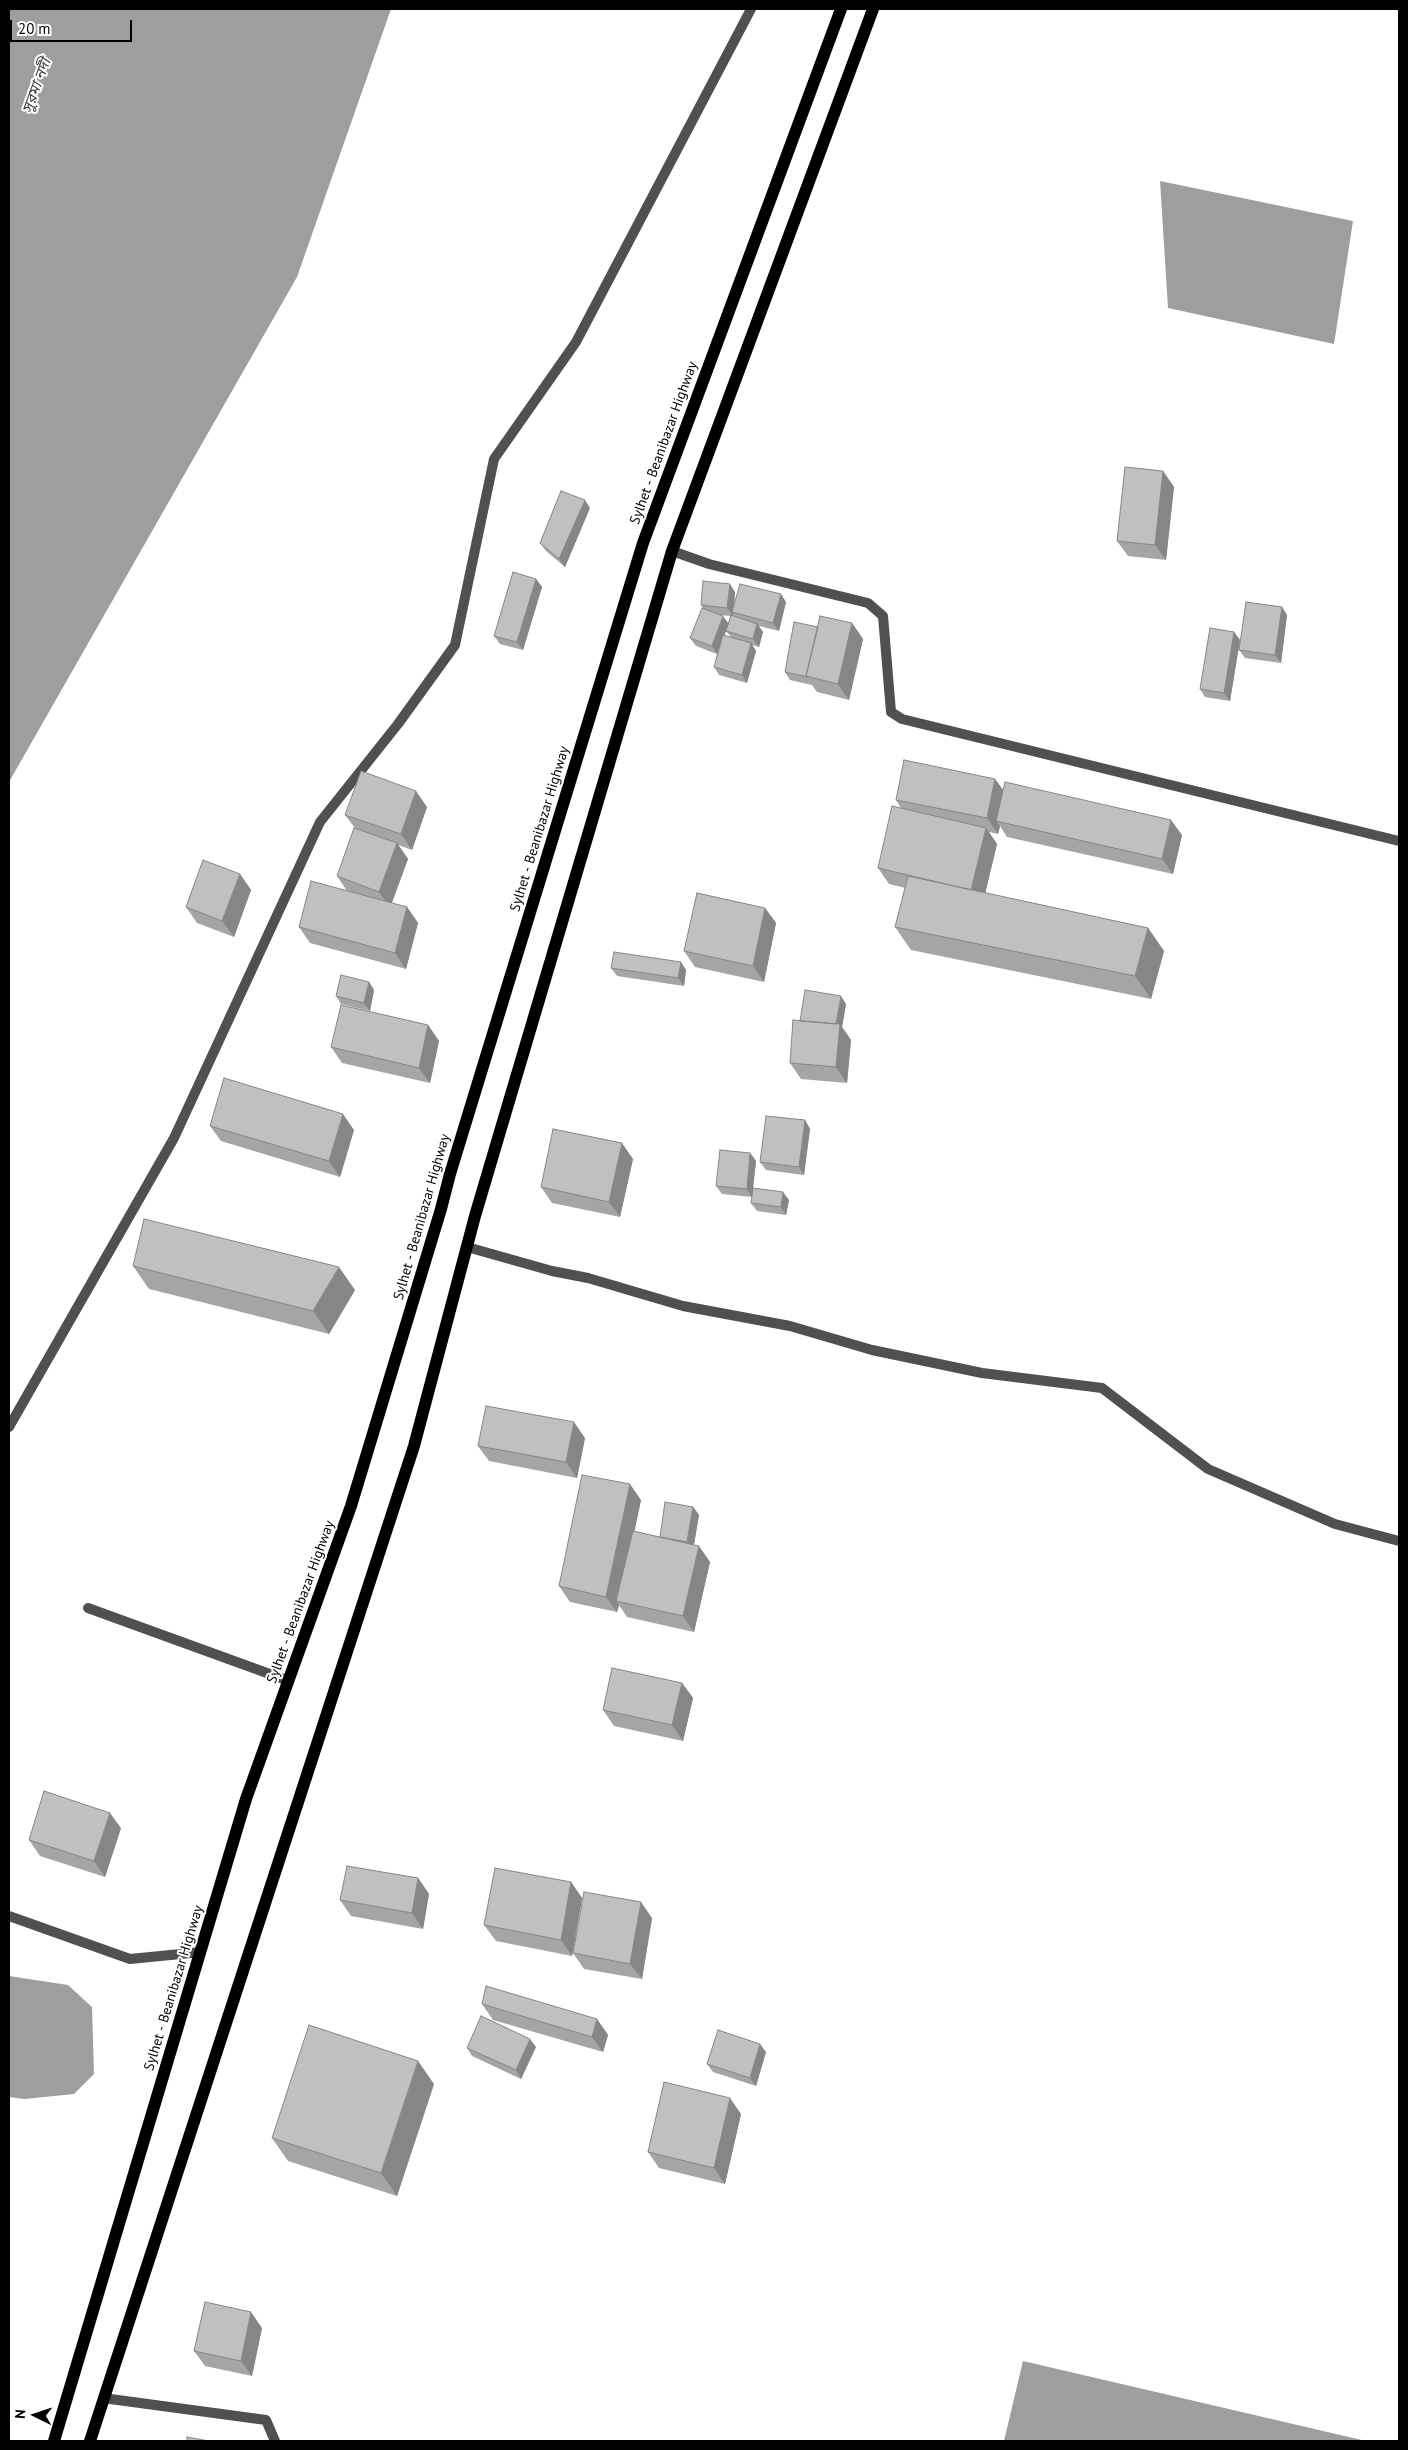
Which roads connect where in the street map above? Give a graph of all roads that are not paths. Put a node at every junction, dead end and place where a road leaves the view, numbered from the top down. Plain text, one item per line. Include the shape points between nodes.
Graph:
1 (751, 9) edge
2 (841, 9) edge
3 (873, 9) edge
4 (672, 551) junction
5 (1399, 841) edge
6 (467, 1247) junction
7 (9, 1427) edge
8 (1399, 1542) edge
9 (88, 1608) dead end
10 (289, 1681) junction
11 (9, 1916) edge
12 (201, 1952) junction
13 (103, 2398) junction
14 (54, 2441) edge
15 (90, 2441) edge
16 (275, 2441) edge

1 - 7 street via 576,342 494,459 455,645 398,724 320,822 174,1138
2 - 10 main road, Sylhet - Beanibazar Highway via 643,543 455,1154 351,1506
3 - 4 main road
4 - 5 street via 709,564 868,603 883,616 891,712 902,719
4 - 6 main road
6 - 8 street via 683,1306 790,1326 872,1350 982,1373 1102,1388 1208,1469 1335,1524
6 - 13 main road via 414,1446
9 - 10 street
10 - 12 main road, Sylhet - Beanibazar Highway via 246,1799
11 - 12 street via 130,1959
12 - 14 main road, Sylhet - Beanibazar Highway
13 - 15 main road
13 - 16 street via 266,2420

